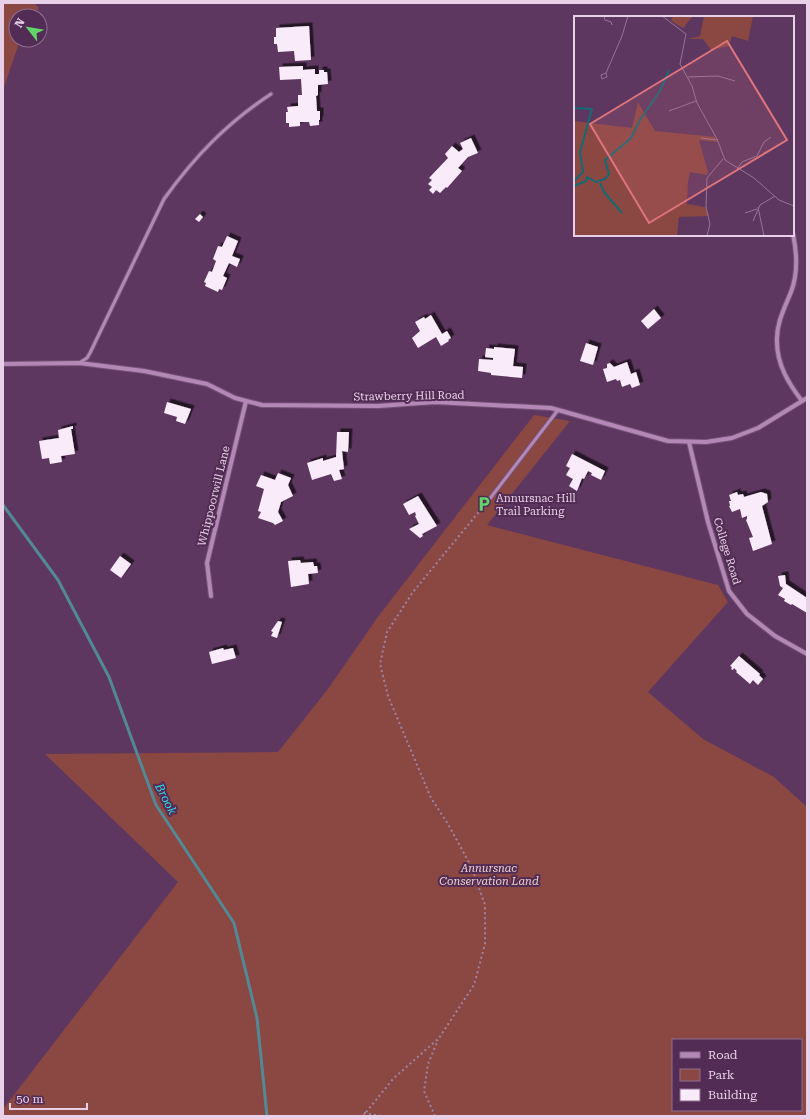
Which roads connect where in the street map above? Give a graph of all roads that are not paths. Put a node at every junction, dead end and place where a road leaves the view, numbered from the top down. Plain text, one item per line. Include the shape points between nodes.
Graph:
1 (271, 94) dead end
2 (793, 236) edge
3 (78, 363) junction
4 (3, 364) edge
5 (807, 398) edge
6 (246, 401) junction
7 (802, 401) junction
8 (558, 410) junction
9 (689, 442) junction
10 (484, 505) road end
11 (211, 596) dead end
12 (807, 654) edge

1 - 3 lane via 224,129 176,182 164,199 90,353
2 - 7 street via 795,276 781,316 777,342 783,370
3 - 4 street, Strawberry Hill Road
3 - 6 street, Strawberry Hill Road via 185,378 207,384
5 - 7 street, Strawberry Hill Road
6 - 8 street, Strawberry Hill Road via 262,405 289,406 378,406 435,402 518,405
6 - 11 street, Whippoorwill Lane via 207,563
7 - 9 street, Strawberry Hill Road via 758,428 732,438
8 - 9 street, Strawberry Hill Road via 668,441
8 - 10 lane
9 - 12 street, College Road via 708,522 729,590 747,614 775,636

